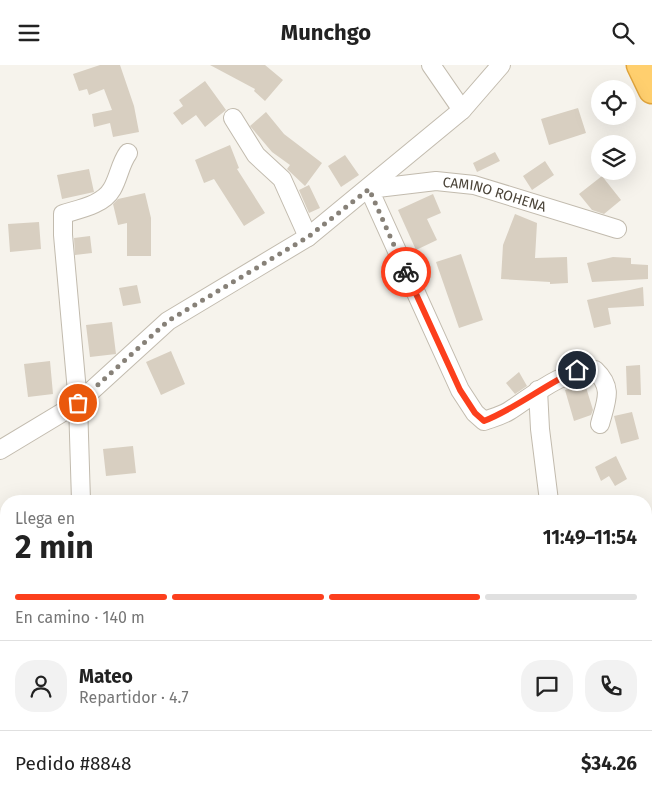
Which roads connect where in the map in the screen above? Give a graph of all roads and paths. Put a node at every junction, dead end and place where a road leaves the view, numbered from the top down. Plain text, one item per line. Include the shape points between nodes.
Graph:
1 (431, 65) edge
2 (501, 65) edge
3 (640, 65) edge
4 (652, 90) edge
5 (462, 110) junction
6 (233, 118) dead end
7 (128, 153) dead end
8 (369, 189) junction
9 (617, 229) dead end
10 (308, 237) junction
11 (538, 390) junction
12 (78, 403) junction
13 (600, 424) dead end
14 (0, 450) edge
15 (81, 495) edge
16 (548, 495) edge

1 - 5 street
2 - 5 street
3 - 4 highway
5 - 8 street
6 - 10 street via 256,155 282,179
7 - 12 street via 112,189 101,200 63,214 62,235
8 - 9 street, CAMINO ROHENA via 436,181 474,185
8 - 10 street
8 - 11 street via 460,390 475,413 484,421 508,412
10 - 12 street via 168,321
11 - 13 street via 577,370 595,370 605,379 608,390
11 - 16 street
12 - 14 street
12 - 15 street

